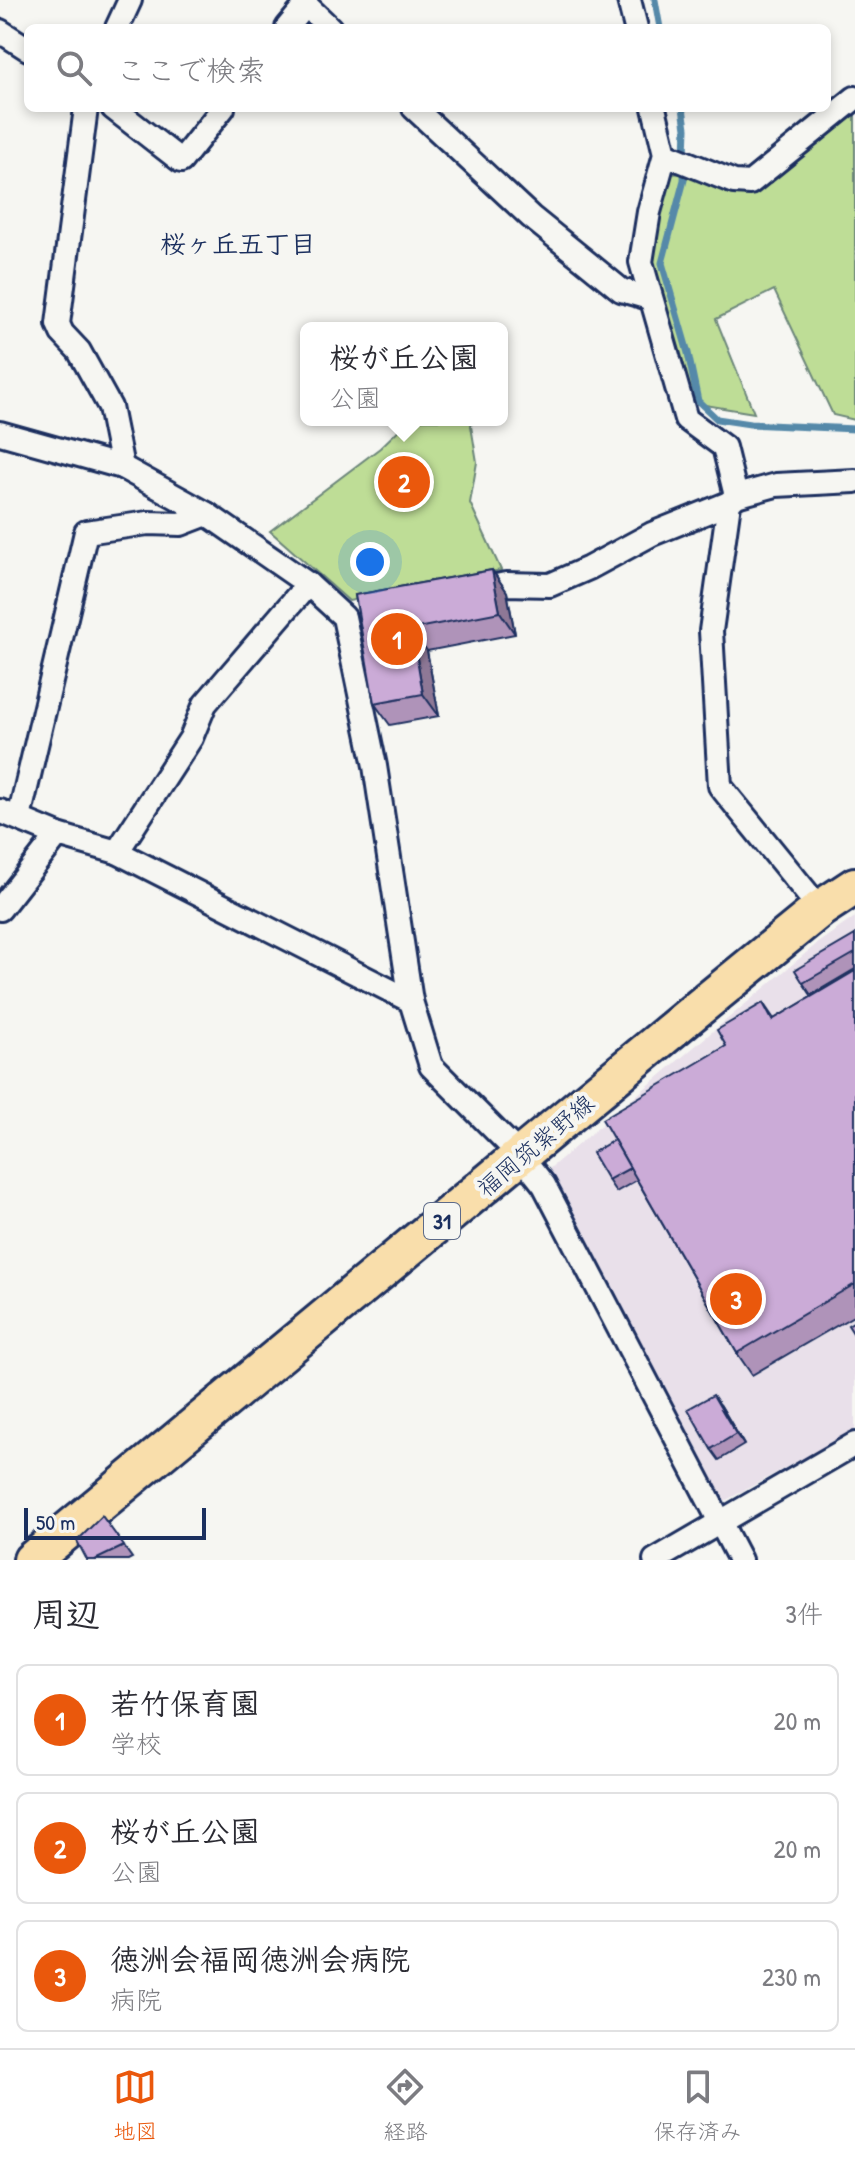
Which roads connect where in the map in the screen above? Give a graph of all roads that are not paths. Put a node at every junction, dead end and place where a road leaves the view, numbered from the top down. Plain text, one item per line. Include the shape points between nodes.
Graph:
1 (130, 0) edge
2 (629, 0) edge
3 (305, 2) edge
4 (119, 24) edge
5 (290, 24) edge
6 (326, 24) edge
7 (635, 24) edge
8 (0, 31) edge
9 (24, 46) edge
10 (855, 98) edge
11 (85, 112) edge
12 (118, 112) edge
13 (220, 112) edge
14 (418, 112) edge
15 (655, 112) edge
16 (665, 154) junction
17 (649, 298) junction
18 (0, 433) edge
19 (122, 467) junction
20 (855, 481) edge
21 (732, 500) junction
22 (207, 514) junction
23 (308, 584) junction
24 (447, 596) edge
25 (10, 814) edge
26 (58, 835) junction
27 (117, 852) junction
28 (855, 886) edge
29 (0, 909) edge
30 (820, 909) junction
31 (411, 1001) junction
32 (521, 1156) junction
33 (855, 1444) edge
34 (721, 1521) junction
35 (32, 1560) edge
36 (655, 1560) edge
37 (740, 1560) edge

1 - 4 street
2 - 7 street
3 - 5 street
3 - 6 street
8 - 9 street
10 - 16 street via 750,183 734,182
11 - 19 street via 58,324 110,407
12 - 13 street via 181,161
14 - 17 street via 531,217 621,290
15 - 16 street
16 - 17 street via 641,262
17 - 21 street via 686,419 724,447
18 - 19 street
19 - 22 street
20 - 21 street via 776,485
21 - 24 street via 550,585 506,584
21 - 30 street via 711,631 720,786
22 - 23 street
22 - 25 street via 181,524 86,532
23 - 27 street via 205,704 191,738
23 - 31 street via 351,616
25 - 26 street
26 - 27 street
26 - 29 street
27 - 31 street
28 - 30 main road, 福岡筑紫野線 / 31
30 - 32 main road, 福岡筑紫野線 / 31
31 - 32 street via 431,1066
32 - 34 street via 544,1185
32 - 35 main road, 福岡筑紫野線 / 31
33 - 34 street
34 - 36 street
34 - 37 street

